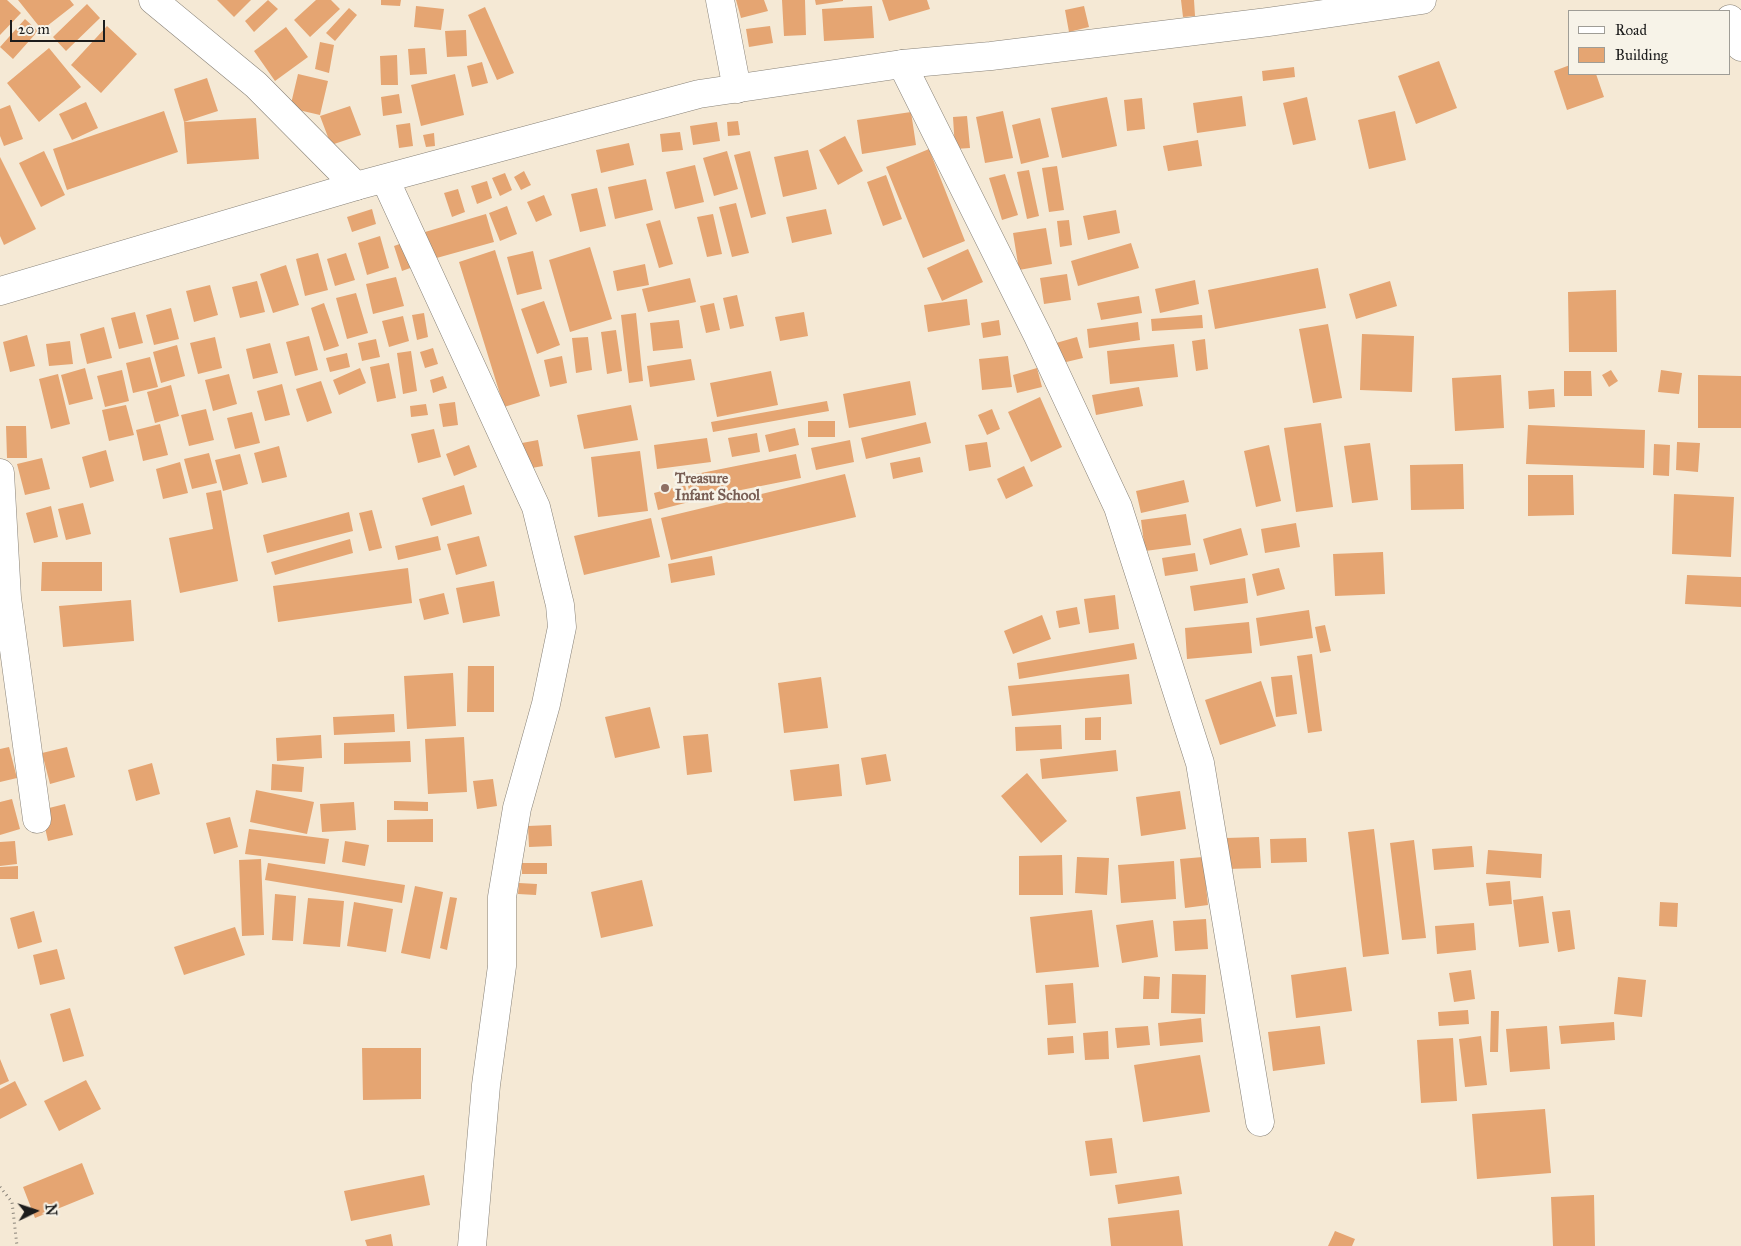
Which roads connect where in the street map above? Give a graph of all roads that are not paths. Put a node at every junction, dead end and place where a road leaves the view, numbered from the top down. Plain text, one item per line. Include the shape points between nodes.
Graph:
1 (154, 0) edge
2 (720, 0) edge
3 (1422, 0) edge
4 (1731, 22) edge
5 (1741, 48) edge
6 (902, 64) junction
7 (737, 89) junction
8 (385, 179) junction
9 (356, 186) junction
10 (0, 291) edge
11 (0, 473) edge
12 (37, 819) dead end
13 (1260, 1122) dead end
14 (472, 1246) edge

1 - 9 street via 256,85
2 - 7 street
3 - 6 street via 1258,24
4 - 5 street
6 - 7 street
6 - 13 street via 1038,336 1118,507 1200,763
7 - 8 street via 699,94
8 - 9 street
8 - 14 street via 536,507 560,605 562,627 548,695 517,808 502,897 502,966 486,1085
9 - 10 street
11 - 12 street via 7,598

